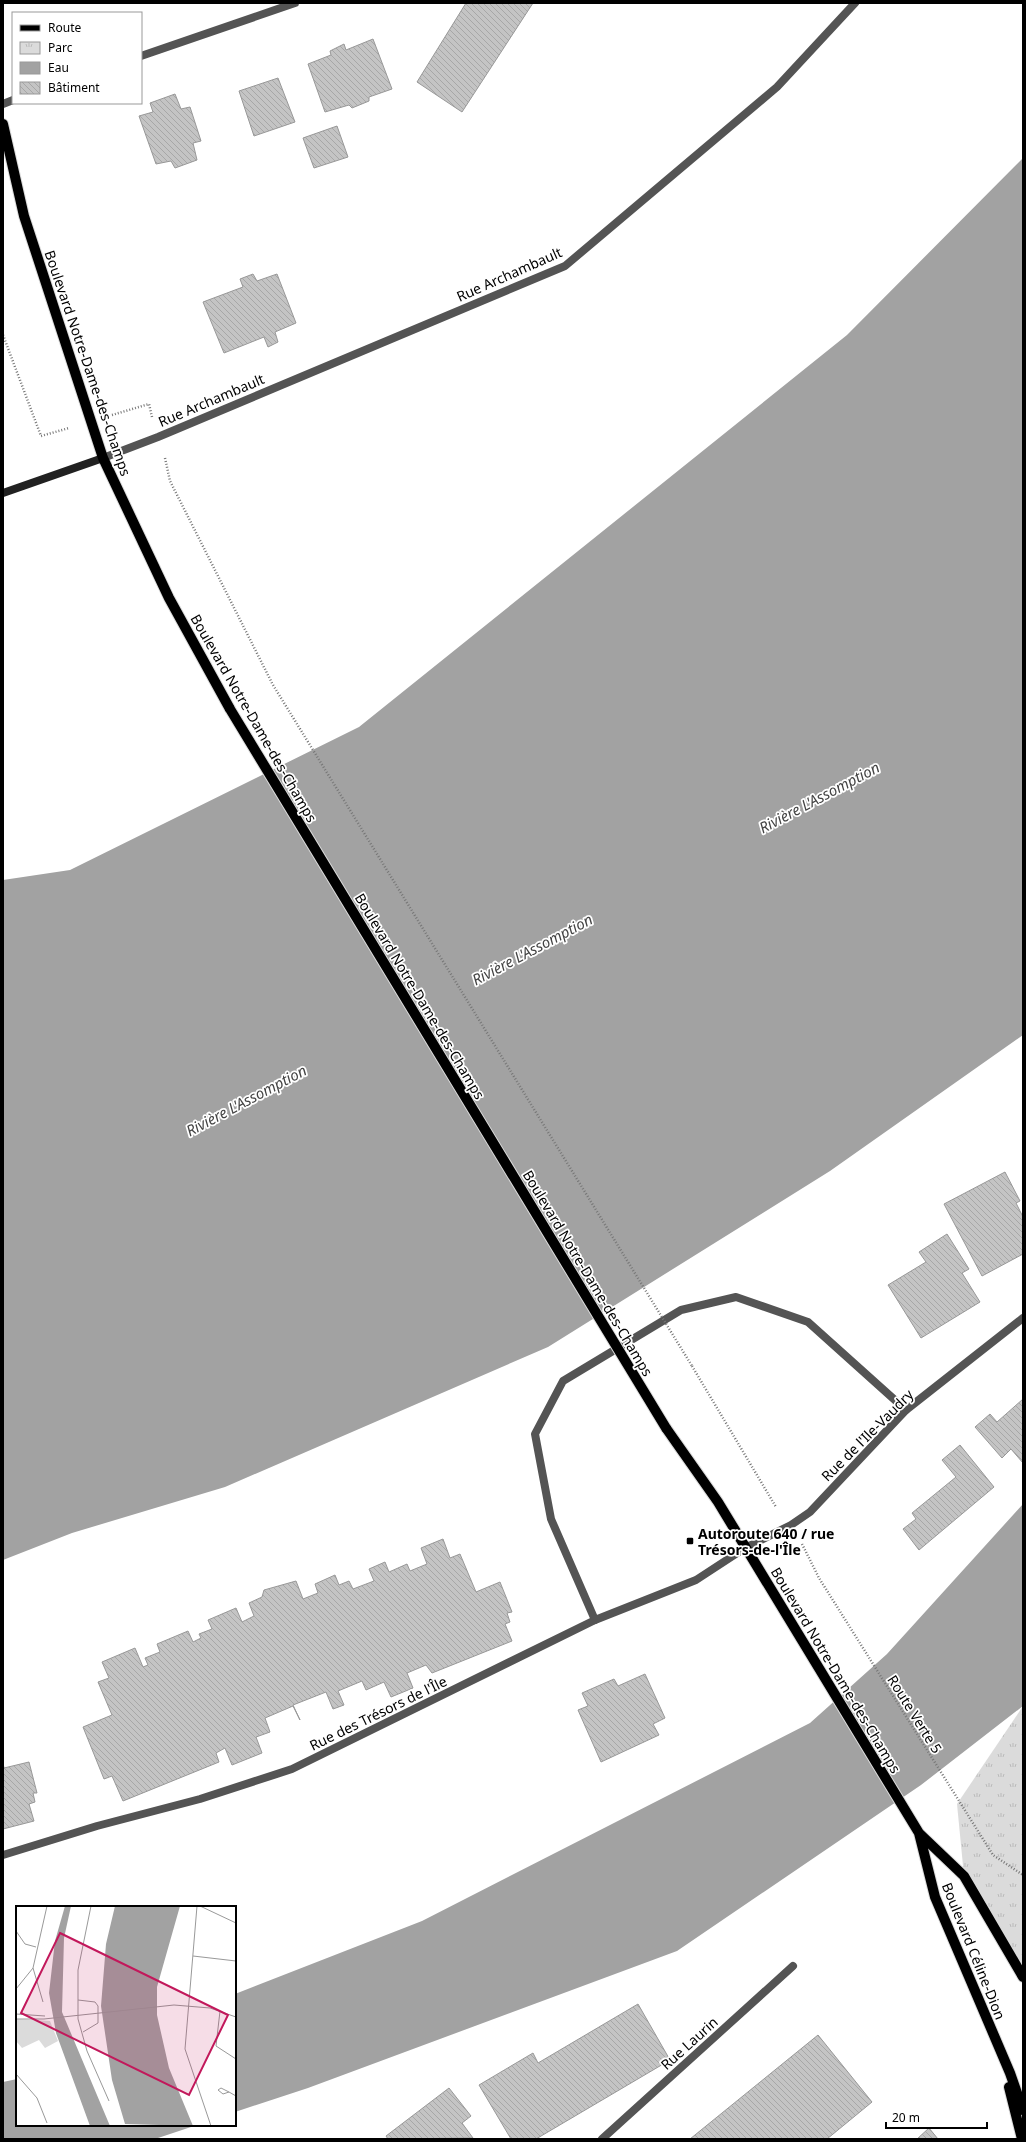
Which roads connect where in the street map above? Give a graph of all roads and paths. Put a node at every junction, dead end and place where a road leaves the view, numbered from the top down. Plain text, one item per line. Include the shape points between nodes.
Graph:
1 (295, 3) edge
2 (855, 3) edge
3 (142, 56) edge
4 (3, 124) edge
5 (3, 335) edge
6 (41, 436) dead end
7 (103, 458) junction
8 (166, 468) dead end
9 (3, 493) edge
10 (1023, 1318) edge
11 (906, 1410) junction
12 (766, 1490) dead end
13 (745, 1548) junction
14 (806, 1550) dead end
15 (595, 1620) junction
16 (918, 1833) junction
17 (3, 1855) edge
18 (1023, 1875) edge
19 (793, 1966) dead end
20 (1023, 1977) edge
21 (1000, 2054) junction
22 (1023, 2110) edge
23 (602, 2139) edge
24 (1022, 2139) edge

1 - 3 street
2 - 7 street, Rue Archambault via 777,87 565,266
4 - 7 main road, Boulevard Notre-Dame-des-Champs via 24,216
5 - 6 path
7 - 9 street
7 - 13 main road, Boulevard Notre-Dame-des-Champs, bridge via 169,598 230,709 666,1428 718,1502
8 - 12 path, bridge via 170,481 273,684
10 - 11 street, Rue de l'Ile-Vaudry
11 - 13 street, Rue de l'Ile-Vaudry via 810,1512 791,1525
11 - 15 street via 808,1322 736,1297 681,1310 563,1381 535,1434 551,1519
13 - 15 street, Rue des Trésors de l'Île via 696,1580
13 - 16 main road, Boulevard Notre-Dame-des-Champs
14 - 18 path, Route Verte 5 via 819,1578 993,1854
15 - 17 street, Rue des Trésors de l'Île via 292,1769 200,1799 97,1826
16 - 20 main road, Boulevard Céline-Dion via 964,1876
16 - 21 main road, Boulevard Céline-Dion via 935,1898
19 - 23 street, Rue Laurin
21 - 22 main road, Boulevard Céline-Dion
21 - 24 main road

